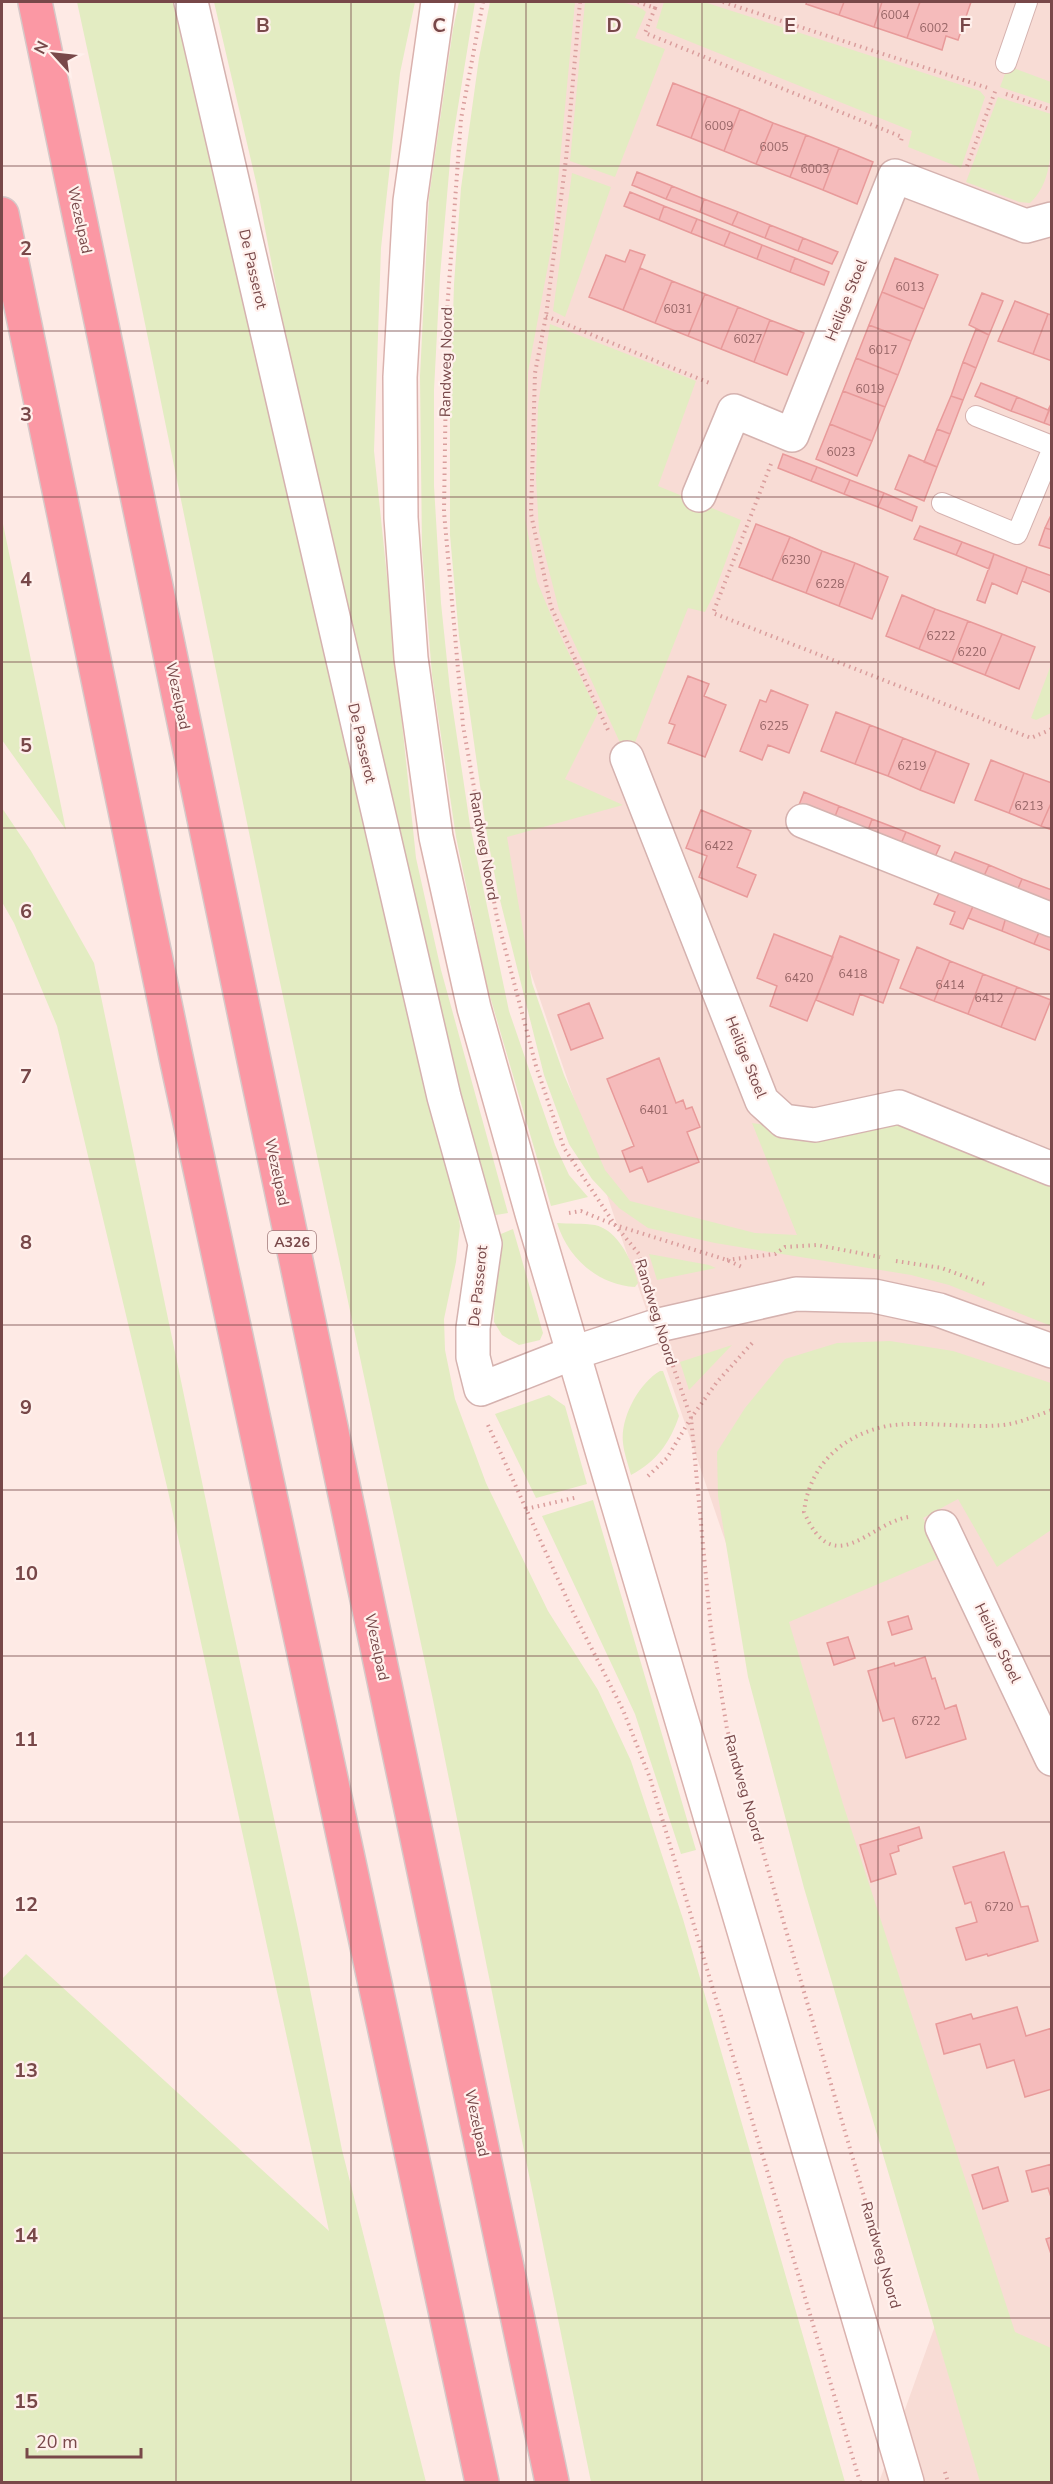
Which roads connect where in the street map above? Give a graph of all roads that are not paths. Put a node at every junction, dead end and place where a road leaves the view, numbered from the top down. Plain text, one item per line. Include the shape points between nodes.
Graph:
1 (35, 2) edge
2 (191, 2) edge
3 (438, 2) edge
4 (1027, 2) edge
5 (1006, 63) road end
6 (2, 214) edge
7 (1052, 219) edge
8 (976, 416) dead end
9 (1052, 448) edge
10 (699, 495) dead end
11 (942, 503) dead end
12 (627, 758) road end
13 (803, 821) dead end
14 (1052, 921) edge
15 (1052, 1169) edge
16 (1052, 1351) edge
17 (573, 1353) junction
18 (942, 1527) road end
19 (1052, 1759) edge
20 (482, 2482) edge
21 (552, 2482) edge
22 (907, 2482) edge

1 - 21 highway, Wezelpad / A326
2 - 17 street, De Passerot via 444,1097 485,1244 472,1328 473,1357 481,1389
3 - 17 street via 410,201 400,377 401,518 411,658 436,837 474,1008
4 - 5 lane
6 - 20 highway via 178,1069
7 - 10 street, Heilige Stoel via 1026,226 896,176 792,435 734,411
8 - 9 lane
9 - 11 lane via 1017,534
12 - 15 street, Heilige Stoel via 762,1101 784,1121 815,1125 899,1107
13 - 14 street
16 - 17 street via 939,1310 874,1296 796,1294 659,1325
17 - 22 street
18 - 19 street, Heilige Stoel

